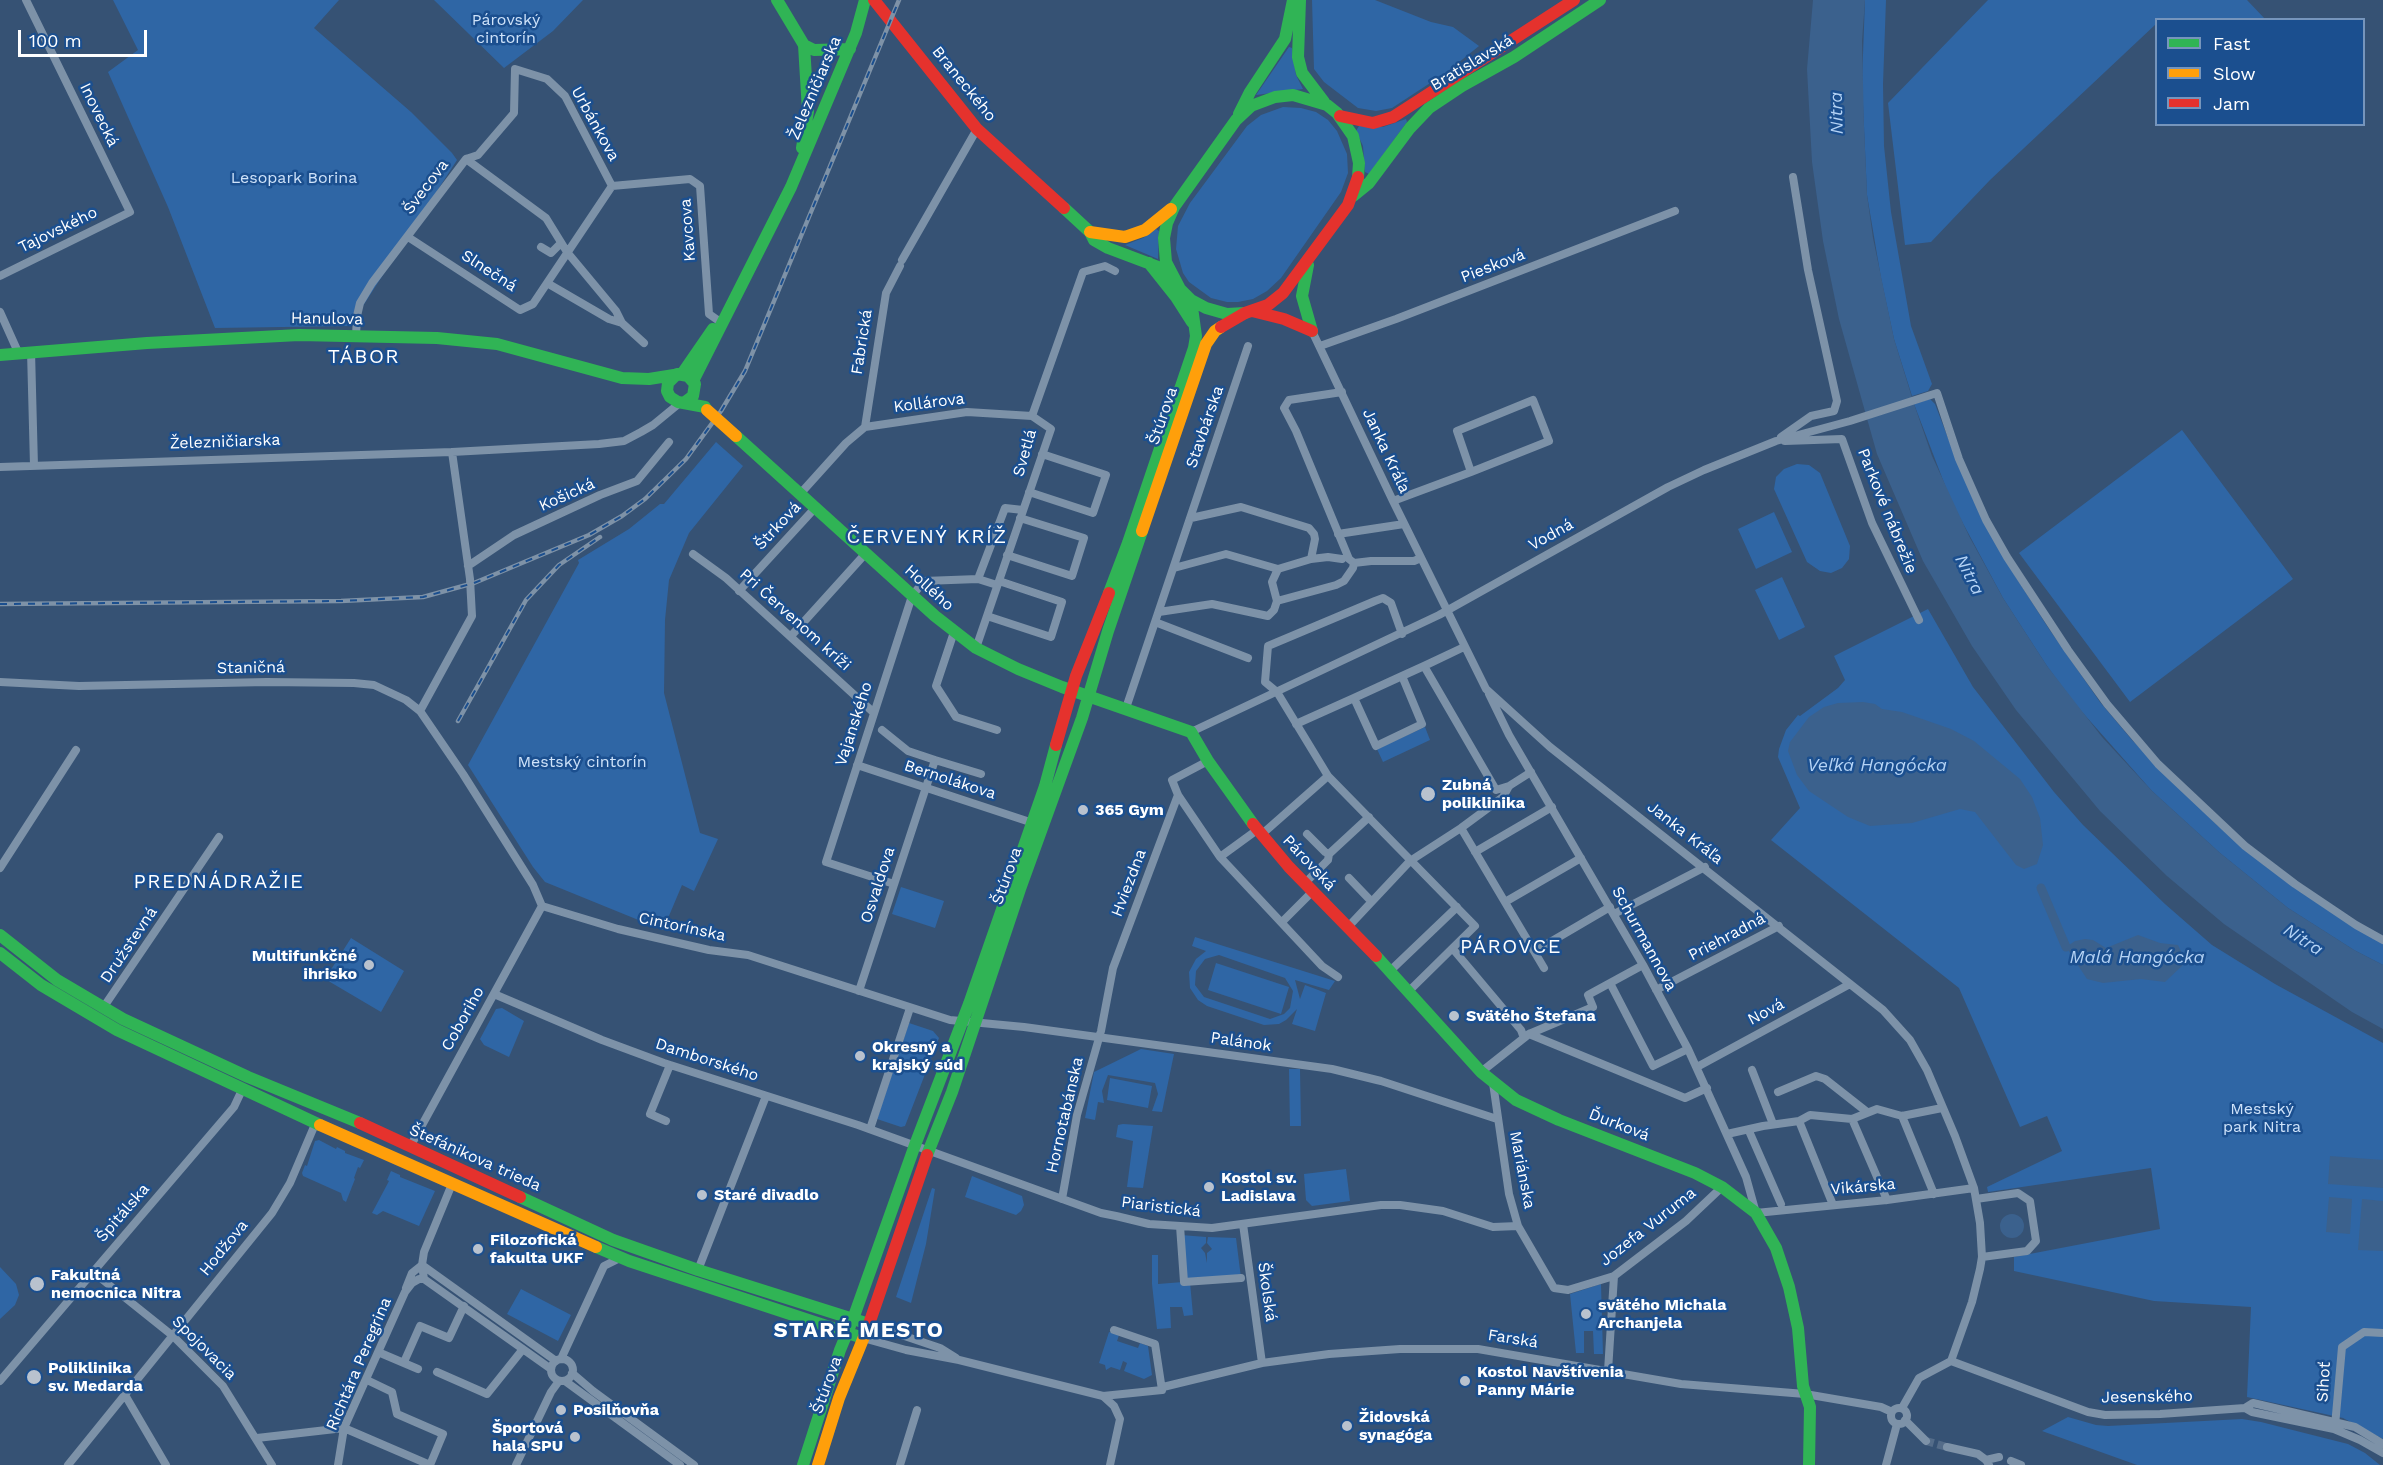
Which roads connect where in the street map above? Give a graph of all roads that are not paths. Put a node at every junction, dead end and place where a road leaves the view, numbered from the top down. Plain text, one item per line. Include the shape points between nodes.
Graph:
1 (26, 0) edge
2 (777, 0) edge
3 (865, 0) edge
4 (874, 0) edge
5 (1293, 0) edge
6 (1300, 0) edge
7 (1574, 0) edge
8 (1589, 0) edge
9 (1600, 0) edge
10 (884, 16) junction
11 (856, 33) junction
12 (1548, 35) junction
13 (804, 45) junction
14 (850, 49) junction
15 (515, 69) joint
16 (1327, 105) junction
17 (1340, 116) junction
18 (1236, 120) junction
19 (977, 129) junction
20 (466, 159) junction
21 (1793, 177) dead end
22 (612, 186) junction
23 (791, 187) junction
24 (1352, 197) junction
25 (1174, 207) junction
26 (130, 212) joint
27 (1675, 212) dead end
28 (1090, 232) junction
29 (408, 237) junction
30 (561, 243) junction
31 (541, 247) dead end
32 (567, 252) junction
33 (1310, 258) junction
34 (1147, 261) junction
35 (1115, 271) dead end
36 (1169, 272) junction
37 (0, 276) edge
38 (547, 283) junction
39 (740, 291) junction
40 (1191, 300) junction
41 (0, 312) edge
42 (1248, 312) junction
43 (719, 321) junction
44 (622, 323) junction
45 (1194, 325) junction
46 (1312, 331) junction
47 (356, 336) junction
48 (644, 343) dead end
49 (1248, 346) dead end
50 (1320, 346) junction
51 (31, 351) junction
52 (18, 352) junction
53 (0, 355) edge
54 (678, 375) junction
55 (649, 379) junction
56 (694, 386) junction
57 (668, 392) junction
58 (1342, 392) junction
59 (683, 402) junction
60 (706, 409) junction
61 (666, 413) junction
62 (1032, 416) junction
63 (865, 427) junction
64 (1776, 441) junction
65 (669, 442) dead end
66 (452, 452) junction
67 (1042, 454) junction
68 (34, 466) junction
69 (0, 467) edge
70 (1471, 472) junction
71 (1029, 492) junction
72 (800, 494) junction
73 (1393, 501) junction
74 (815, 508) junction
75 (1021, 514) junction
76 (1191, 518) junction
77 (1404, 524) junction
78 (1338, 534) junction
79 (866, 553) junction
80 (693, 554) dead end
81 (1007, 555) junction
82 (1421, 558) junction
83 (1342, 559) dead end
84 (1311, 560) junction
85 (1354, 563) junction
86 (468, 566) junction
87 (1174, 568) junction
88 (1278, 569) junction
89 (978, 579) junction
90 (998, 583) junction
91 (739, 591) junction
92 (912, 596) junction
93 (1276, 605) junction
94 (1447, 611) junction
95 (1159, 612) junction
96 (987, 616) junction
97 (1919, 620) dead end
98 (1155, 622) junction
99 (954, 632) junction
100 (1402, 634) junction
101 (791, 636) junction
102 (1464, 647) junction
103 (976, 648) junction
104 (1248, 658) dead end
105 (1424, 666) junction
106 (1402, 676) junction
107 (0, 682) edge
108 (1486, 688) junction
109 (1072, 691) junction
110 (1277, 692) junction
111 (1088, 696) junction
112 (1354, 698) junction
113 (1126, 708) junction
114 (420, 711) junction
115 (873, 712) junction
116 (1296, 724) junction
117 (882, 730) dead end
118 (997, 730) dead end
119 (1191, 732) junction
120 (76, 750) dead end
121 (935, 760) junction
122 (1208, 761) junction
123 (857, 765) junction
124 (1532, 772) junction
125 (981, 774) dead end
126 (1328, 776) junction
127 (1509, 786) junction
128 (926, 788) junction
129 (1178, 795) junction
130 (1552, 807) junction
131 (1369, 817) junction
132 (1033, 823) junction
133 (1461, 828) junction
134 (1259, 833) junction
135 (1307, 834) dead end
136 (219, 837) dead end
137 (1475, 852) junction
138 (1329, 854) junction
139 (1220, 857) junction
140 (1581, 858) junction
141 (1410, 861) junction
142 (1705, 867) junction
143 (0, 868) edge
144 (1349, 878) dead end
145 (894, 884) junction
146 (1309, 887) junction
147 (1371, 901) junction
148 (1505, 902) junction
149 (542, 906) junction
150 (1457, 907) junction
151 (1612, 911) junction
152 (1282, 922) junction
153 (1779, 926) junction
154 (1348, 927) junction
155 (0, 935) edge
156 (2383, 940) edge
157 (1453, 949) junction
158 (1535, 951) junction
159 (0, 952) edge
160 (1643, 965) junction
161 (1544, 968) dead end
162 (1390, 971) junction
163 (1338, 977) dead end
164 (1610, 983) junction
165 (1850, 984) junction
166 (1656, 990) junction
167 (859, 991) junction
168 (1409, 991) junction
169 (494, 994) junction
170 (104, 1008) junction
171 (910, 1008) junction
172 (96, 1019) junction
173 (969, 1022) junction
174 (1527, 1036) junction
175 (1098, 1037) junction
176 (1688, 1048) junction
177 (670, 1065) junction
178 (1697, 1067) junction
179 (1752, 1070) dead end
180 (1481, 1071) junction
181 (248, 1077) junction
182 (1494, 1083) junction
183 (1707, 1088) junction
184 (242, 1090) junction
185 (1778, 1092) dead end
186 (766, 1096) junction
187 (1942, 1108) junction
188 (1867, 1112) junction
189 (1902, 1116) junction
190 (1497, 1119) junction
191 (1852, 1119) junction
192 (666, 1121) dead end
193 (1799, 1121) junction
194 (316, 1122) junction
195 (1773, 1124) junction
196 (870, 1129) junction
197 (1749, 1131) junction
198 (1727, 1134) junction
199 (915, 1145) junction
200 (410, 1147) junction
201 (929, 1150) junction
202 (403, 1161) junction
203 (459, 1169) junction
204 (452, 1185) junction
205 (1748, 1185) junction
206 (1722, 1186) junction
207 (1974, 1188) junction
208 (1934, 1194) junction
209 (1734, 1196) junction
210 (1062, 1199) junction
211 (1977, 1199) junction
212 (1887, 1200) junction
213 (1781, 1204) dead end
214 (1833, 1204) junction
215 (1756, 1213) junction
216 (1243, 1224) junction
217 (1180, 1226) junction
218 (1518, 1226) junction
219 (595, 1247) junction
220 (1982, 1257) junction
221 (621, 1258) junction
222 (422, 1265) junction
223 (604, 1266) junction
224 (698, 1270) junction
225 (93, 1272) junction
226 (1614, 1276) junction
227 (1241, 1278) dead end
228 (424, 1279) junction
229 (693, 1283) junction
230 (1554, 1288) joint
231 (405, 1292) junction
232 (464, 1306) junction
233 (853, 1318) junction
234 (869, 1324) junction
235 (1114, 1330) dead end
236 (847, 1332) junction
237 (2383, 1333) edge
238 (173, 1336) junction
239 (863, 1338) junction
240 (523, 1349) junction
241 (378, 1352) junction
242 (959, 1360) junction
243 (562, 1361) junction
244 (1951, 1361) junction
245 (404, 1362) junction
246 (1262, 1363) junction
247 (418, 1369) dead end
248 (1608, 1371) junction
249 (437, 1372) dead end
250 (572, 1373) junction
251 (557, 1377) junction
252 (367, 1380) junction
253 (0, 1381) edge
254 (1162, 1390) junction
255 (1805, 1394) junction
256 (125, 1395) junction
257 (1130, 1395) junction
258 (1103, 1396) junction
259 (1902, 1408) junction
260 (917, 1410) dead end
261 (1118, 1412) junction
262 (1892, 1413) junction
263 (1901, 1422) junction
264 (2335, 1425) junction
265 (344, 1428) junction
266 (257, 1438) junction
267 (1926, 1441) tunnel mouth
268 (2383, 1444) edge
269 (1947, 1447) tunnel mouth
270 (2383, 1453) edge
271 (1999, 1457) dead end
272 (2012, 1461) dead end
273 (1988, 1463) edge
274 (68, 1465) edge
275 (166, 1465) edge
276 (272, 1465) edge
277 (338, 1465) edge
278 (430, 1465) edge
279 (516, 1465) edge
280 (680, 1465) edge
281 (694, 1465) edge
282 (803, 1465) edge
283 (818, 1465) edge
284 (900, 1465) edge
285 (1110, 1465) edge
286 (1809, 1465) edge
287 (1886, 1465) edge
288 (2021, 1465) edge

1 - 26 street, Inovecká
2 - 13 main road
3 - 11 main road, Železničiarska
4 - 10 main road, Braneckého
5 - 18 main road via 1285,39
6 - 16 main road via 1298,57 1302,73
7 - 17 main road, Bratislavská via 1394,117 1373,123
8 - 12 main road via 1551,28
9 - 12 main road, Bratislavská
10 - 11 main road via 872,15
10 - 19 main road, Braneckého via 908,40
11 - 14 main road, Železničiarska
12 - 24 main road, Bratislavská via 1429,108 1369,183
13 - 14 main road via 814,50
13 - 23 main road, Železničiarska via 808,111
14 - 23 main road, Železničiarska
15 - 20 street, Švecova via 513,113 478,155
15 - 22 street, Urbánkova via 547,79 565,96
16 - 17 main road, Štúrova
16 - 18 main road, Štúrova via 1300,96 1275,97 1251,106
17 - 24 main road, Štúrova via 1359,154 1360,170
18 - 25 main road, Štúrova
19 - 28 main road, Braneckého
19 - 63 street, Fabrická via 885,293
20 - 29 street, Švecova
20 - 30 street via 546,218
21 - 64 street via 1808,270 1837,401 1834,411 1811,416
22 - 32 street, Slnečná
22 - 43 street, Kavcova via 690,179 700,186 709,314
23 - 39 main road, Železničiarska
24 - 33 main road, Štúrova
25 - 28 main road via 1145,230 1125,237
25 - 36 main road, Štúrova via 1164,238
26 - 37 street, Tajovského
27 - 50 street, Piesková
28 - 34 main road, Braneckého via 1094,240 1108,248
29 - 38 street, Slnečná via 520,310 533,304
29 - 47 street via 360,303
30 - 31 street via 551,254
30 - 32 street
32 - 38 street, Slnečná
32 - 44 street
33 - 42 main road, Štúrova via 1283,293 1268,305
33 - 46 main road via 1302,291
34 - 36 main road, Braneckého
34 - 45 main road
35 - 62 street, Svetlá via 1105,266 1083,272
36 - 40 main road, Štúrova
38 - 44 street
39 - 43 main road, Železničiarska
39 - 56 main road, Železničiarska
40 - 42 main road, Štúrova via 1220,313
40 - 45 main road, Štúrova
41 - 52 street
42 - 46 main road via 1284,319
42 - 111 main road, Štúrova via 1215,331 1206,344
43 - 54 main road, Železničiarska
44 - 48 street
45 - 109 main road, Štúrova via 1194,348 1128,543
46 - 50 street, Janka Kráľa
47 - 51 main road, Hanulova via 299,335
47 - 55 main road, Hanulova via 497,344 622,378
49 - 76 street, Stavbárska
50 - 58 street, Janka Kráľa
51 - 52 main road, Hanulova
51 - 68 street
52 - 53 main road, Hanulova
54 - 55 main road, Hanulova
54 - 56 main road
54 - 57 main road via 669,380
55 - 57 main road, Hanulova
56 - 59 main road via 692,397
56 - 60 main road, Hollého
57 - 59 main road via 673,400
57 - 61 street
58 - 73 street, Janka Kráľa
58 - 78 street via 1289,400 1284,408
59 - 60 main road, Hollého
59 - 61 street, Železničiarska
60 - 72 main road, Hollého, bridge
61 - 66 street, Železničiarska via 624,441
62 - 63 street, Kollárova via 967,412
62 - 67 street, Svetlá via 1051,429
63 - 72 street
64 - 94 street, Vodná via 1668,487
64 - 97 street, Parkové nábrežie via 1842,439 1872,523
64 - 156 street, Vodná via 1937,393 1959,459 1986,520 2061,641 2107,705 2158,764 2245,846 2295,884
65 - 86 street, Košická via 637,482 514,535
66 - 68 street, Železničiarska
66 - 86 street
67 - 71 street, Svetlá
67 - 71 street via 1106,475 1093,513
68 - 69 street, Železničiarska
70 - 70 street via 1549,441 1533,400 1457,431
70 - 73 street
71 - 75 street, Svetlá
72 - 74 main road, Hollého
73 - 77 street, Janka Kráľa
74 - 79 main road, Hollého
74 - 91 street, Štrková
75 - 81 street, Svetlá
75 - 81 street via 1084,538 1072,576
75 - 89 street via 1005,508
76 - 84 street via 1241,507 1309,528 1315,539
76 - 87 street, Stavbárska
77 - 78 street
77 - 82 street, Janka Kráľa
78 - 85 street
79 - 92 main road, Hollého
79 - 101 street
80 - 91 street, Pri Červenom kríži
81 - 90 street, Svetlá
82 - 85 street
82 - 94 street, Janka Kráľa
83 - 84 street
84 - 88 street
85 - 93 street via 1350,574 1336,585
86 - 114 street via 471,615
87 - 88 street via 1226,554
87 - 95 street, Stavbárska
88 - 93 street via 1272,582
89 - 90 street
89 - 92 street via 924,582
90 - 96 street, Svetlá
90 - 96 street via 1062,602 1051,637
91 - 101 street, Pri Červenom kríži
92 - 99 main road, Hollého
92 - 115 street, Vajanského
93 - 95 street via 1268,616 1212,604
94 - 100 street, Vodná
94 - 102 street, Janka Kráľa
95 - 98 street, Stavbárska
96 - 103 street, Svetlá
98 - 104 street
98 - 113 street, Stavbárska
99 - 103 main road, Hollého
99 - 118 street via 936,686 956,717
100 - 110 street, Vodná
100 - 110 street via 1391,603 1383,598 1268,646 1265,682
101 - 115 street, Pri Červenom kríži
102 - 105 street
102 - 108 street, Janka Kráľa
103 - 109 main road, Hollého
105 - 106 street
105 - 127 street via 1496,790
106 - 112 street
106 - 112 street via 1422,724 1376,746
107 - 114 street, Staničná via 79,686 363,684 384,688
108 - 124 street, Schurmannova
108 - 142 street, Janka Kráľa via 1550,747
109 - 111 main road, Hollého
109 - 132 main road, Štúrova
110 - 116 street
110 - 119 street, Vodná
111 - 113 main road
111 - 173 main road, Štúrova
112 - 116 street
113 - 119 main road
114 - 149 street, Staničná via 533,885
115 - 123 street, Vajanského
116 - 126 street
117 - 121 street via 908,751
119 - 122 main road, Párovská
120 - 143 street
121 - 125 street
121 - 128 street, Osvaldova
122 - 129 street, Hviezdna via 1172,780
122 - 134 main road, Párovská
123 - 128 street, Bernolákova
123 - 145 street, Vajanského via 826,862
124 - 127 street
124 - 130 street, Schurmannova
126 - 131 street
126 - 134 street
127 - 133 street via 1503,797
128 - 132 street, Bernolákova
128 - 145 street, Osvaldova
129 - 139 street
129 - 175 street, Hviezdna via 1113,968
130 - 137 street
130 - 140 street, Schurmannova
131 - 138 street
131 - 141 street
132 - 173 main road, Štúrova
133 - 137 street
133 - 141 street
134 - 139 street
134 - 146 main road, Párovská
135 - 138 street
136 - 170 street, Družstevná
137 - 148 street
138 - 146 street
139 - 152 street
140 - 148 street
140 - 151 street, Schurmannova
141 - 147 street
141 - 150 street
142 - 151 street
142 - 153 street, Janka Kráľa
144 - 147 street
145 - 167 street, Osvaldova
146 - 152 street
146 - 154 main road, Párovská
147 - 154 street
148 - 158 street
149 - 167 street, Cintorínska via 618,929 748,955
149 - 169 street, Coboriho
150 - 157 street via 1475,926
150 - 162 street
151 - 158 street
151 - 160 street, Schurmannova
152 - 163 street via 1322,966
153 - 165 street, Janka Kráľa
153 - 166 street, Priehradná
154 - 162 main road, Párovská
155 - 170 main road, Štefánikova trieda via 57,980
157 - 168 street
157 - 174 street
158 - 161 street
159 - 172 main road, Štefánikova trieda via 41,985
160 - 164 street
160 - 166 street, Schurmannova
162 - 168 main road, Párovská
164 - 174 street via 1588,995 1593,1007
164 - 176 street via 1653,1066
165 - 178 street, Nová
165 - 187 street, Janka Kráľa via 1883,1010 1910,1040
166 - 176 street, Schurmannova
167 - 171 street, Cintorínska
168 - 180 main road, Párovská
169 - 177 street, Damborského
169 - 200 street, Coboriho
170 - 172 main road
170 - 181 main road, Štefánikova trieda
171 - 173 street, Cintorínska
171 - 196 street
172 - 184 main road, Štefánikova trieda
173 - 175 street, Palánok
173 - 199 main road, Štúrova
173 - 201 main road, Štúrova via 952,1092
174 - 180 street
174 - 183 street via 1685,1098
175 - 190 street, Palánok via 1332,1069
175 - 210 street, Hornotabánska via 1077,1115
176 - 178 street, Schurmannova
177 - 186 street, Damborského
177 - 192 street via 650,1114
178 - 183 street, Schurmannova
179 - 195 street
180 - 182 main road, Párovská
181 - 184 main road
181 - 200 main road, Štefánikova trieda
182 - 190 street, Mariánska
182 - 206 main road, Ďurková via 1516,1100 1559,1120
183 - 198 street, Schurmannova
184 - 194 main road, Štefánikova trieda
184 - 225 street, Špitálska via 234,1107
185 - 188 street via 1816,1076
186 - 196 street, Damborského
186 - 224 street
187 - 189 street
187 - 207 street, Janka Kráľa
188 - 189 street via 1877,1109
188 - 191 street
189 - 208 street
190 - 218 street, Mariánska via 1507,1186
191 - 193 street via 1810,1115
191 - 212 street
193 - 195 street
193 - 214 street
194 - 202 main road, Štefánikova trieda
194 - 238 street, Hodžova via 290,1183 272,1213
195 - 197 street
196 - 199 street, Damborského
197 - 198 street
197 - 213 street
198 - 205 street, Schurmannova
199 - 201 street, Piaristická
199 - 233 main road, Štúrova
200 - 202 main road
200 - 203 main road, Štefánikova trieda
201 - 210 street, Piaristická
201 - 234 main road, Štúrova
202 - 204 main road, Štefánikova trieda
203 - 204 main road
203 - 224 main road, Štefánikova trieda via 613,1240
204 - 219 main road, Štefánikova trieda
204 - 222 street
205 - 209 street
205 - 215 street, Schurmannova
206 - 209 main road, Ďurková
206 - 226 street, Jozefa Vuruma via 1686,1221
207 - 208 street, Vikárska
207 - 211 street, Janka Kráľa
208 - 212 street, Vikárska
209 - 215 main road, Ďurková
210 - 217 street, Piaristická via 1149,1224
211 - 220 street, Janka Kráľa
211 - 220 street via 2018,1193 2030,1201 2036,1241 2027,1251
212 - 214 street, Vikárska
214 - 215 street, Vikárska
215 - 255 main road, Ďurková via 1776,1248 1789,1287
216 - 217 street, Piaristická via 1212,1228
216 - 218 street, Piaristická via 1400,1205 1443,1211 1493,1227
216 - 246 street, Školská
217 - 227 street via 1184,1282
218 - 230 street, Mariánska
219 - 221 main road, Štefánikova trieda
219 - 223 street
220 - 244 street, Janka Kráľa via 1972,1302
221 - 223 street
221 - 229 main road, Štefánikova trieda
222 - 228 street
222 - 231 street via 412,1273
222 - 243 street
223 - 243 street
224 - 229 main road
224 - 233 main road, Štefánikova trieda
225 - 238 street, Spojovacia
225 - 253 street, Špitálska
226 - 230 street, Jozefa Vuruma via 1569,1290
226 - 248 street
228 - 231 street, Richtára Peregrina via 412,1283
228 - 232 street
229 - 236 main road, Štefánikova trieda
231 - 241 street, Richtára Peregrina
232 - 240 street
232 - 245 street via 449,1338 420,1326
233 - 234 main road, Štefánikova trieda
233 - 236 main road, Štúrova
234 - 239 main road, Štúrova
234 - 242 street, Štefánikova trieda via 939,1348
235 - 254 street via 1155,1339
236 - 239 main road, Štefánikova trieda
236 - 282 main road, Štúrova
237 - 264 street, Sihoť via 2364,1332 2342,1347
238 - 256 street, Hodžova
238 - 266 street, Spojovacia via 223,1386
239 - 242 street, Štefánikova trieda
239 - 283 main road, Štúrova
240 - 249 street via 487,1394
240 - 251 street
241 - 245 street
241 - 252 street, Richtára Peregrina
242 - 258 street, Štefánikova trieda
243 - 250 street
243 - 251 street
244 - 259 street via 1919,1378
244 - 264 street, Jesenského via 2105,1415 2246,1408
245 - 247 street
246 - 248 street, Farská via 1401,1349 1478,1349
246 - 254 street, Farská
248 - 255 street, Farská via 1681,1384
250 - 251 street
250 - 281 street
251 - 279 street
251 - 280 street
252 - 265 street, Richtára Peregrina
252 - 278 street via 392,1392 397,1414 443,1434
254 - 257 street, Farská
255 - 262 street, Farská via 1881,1407
255 - 286 main road, Ďurková via 1810,1407
256 - 274 street, Hodžova
256 - 275 street
257 - 258 street, Farská
257 - 261 street
258 - 261 street
259 - 262 street
259 - 263 street via 1906,1415
260 - 284 street
261 - 285 street via 1119,1426
262 - 263 street via 1891,1419
263 - 267 street
263 - 287 street
264 - 268 street, Jesenského via 2355,1427
264 - 270 street, Jesenského
265 - 266 street
265 - 277 street, Richtára Peregrina
265 - 278 street
266 - 276 street, Spojovacia
269 - 273 street via 1978,1454
271 - 273 street
272 - 288 street

